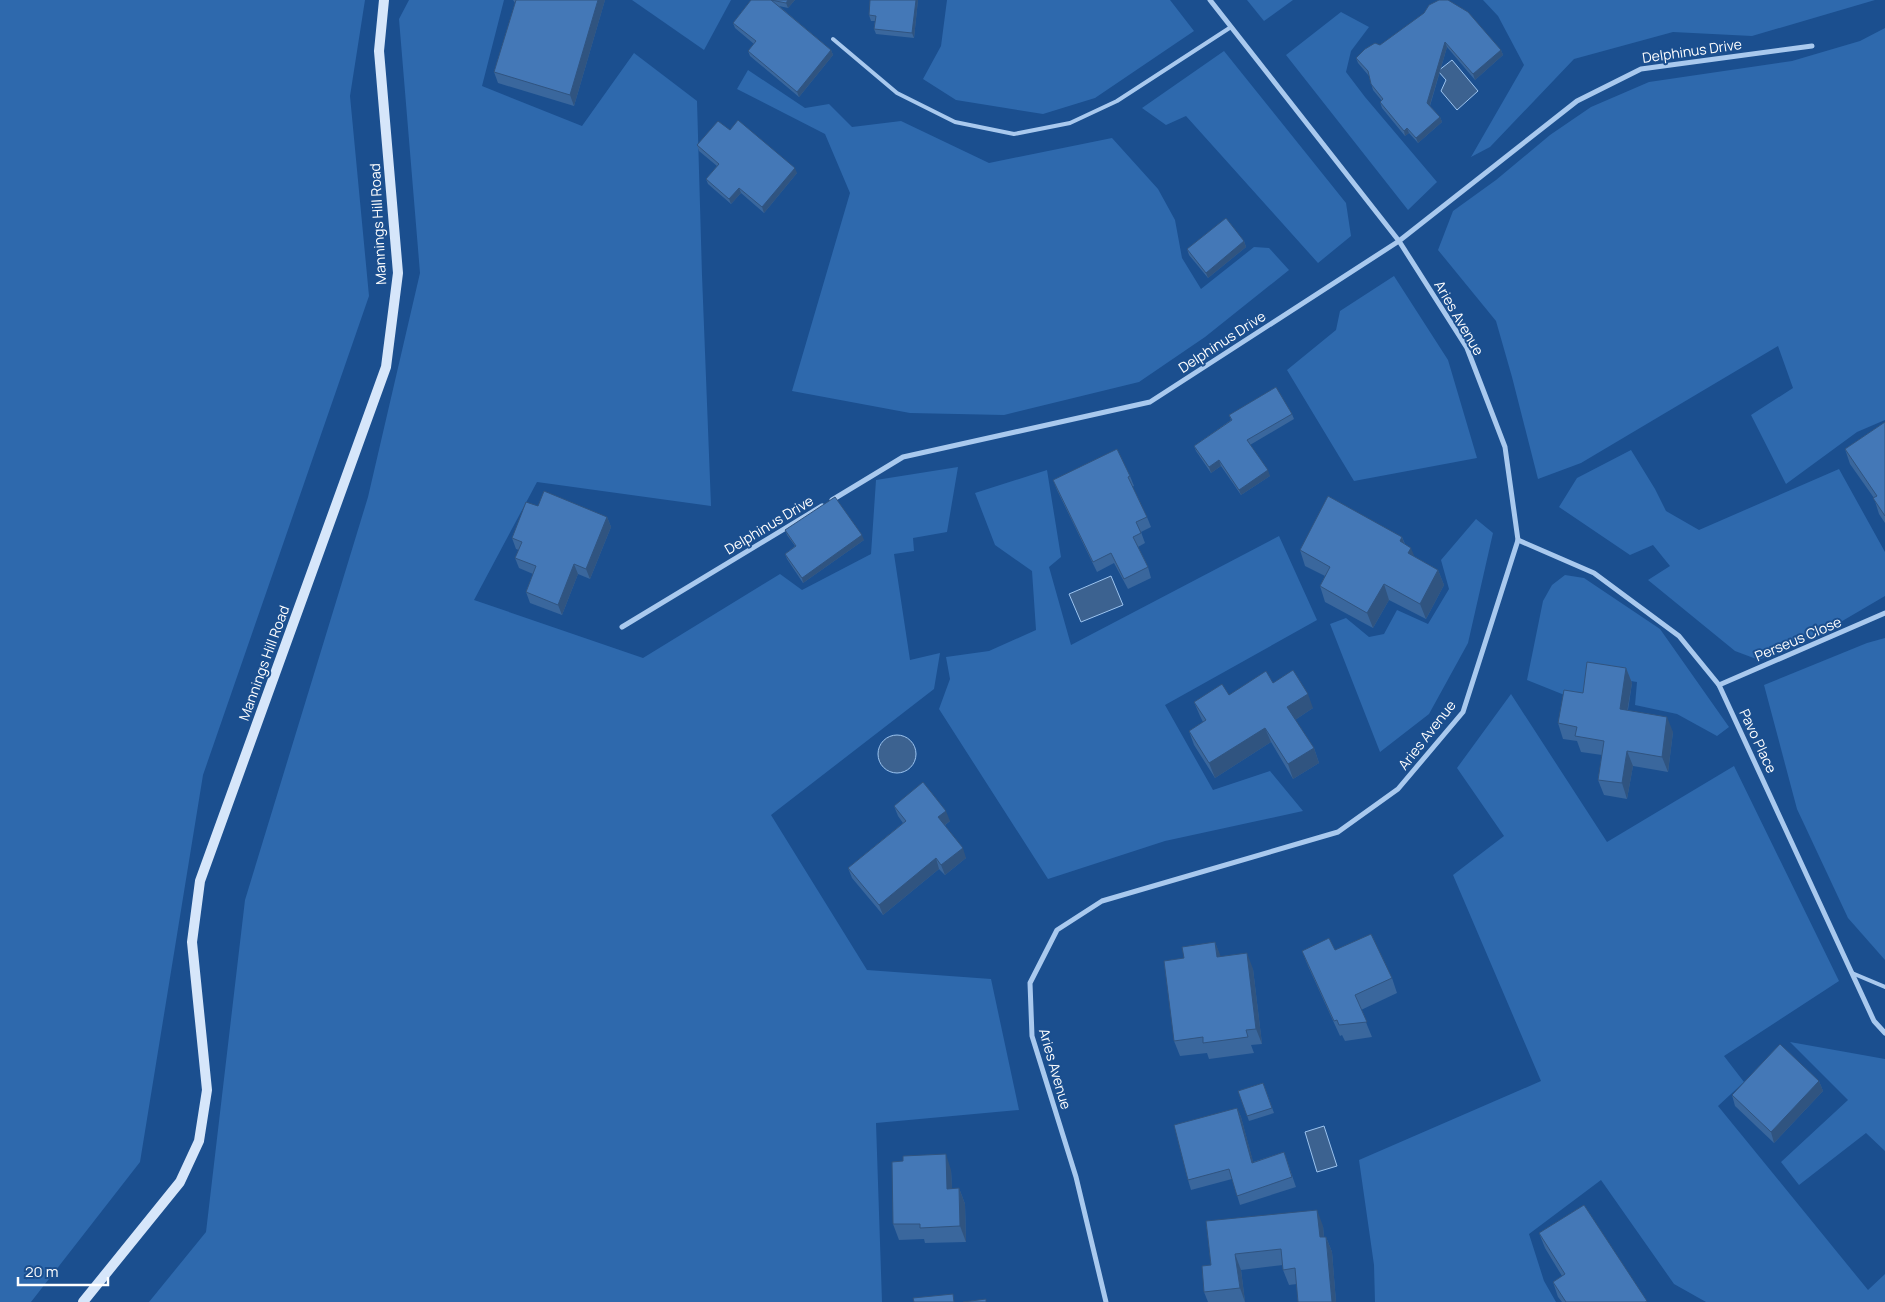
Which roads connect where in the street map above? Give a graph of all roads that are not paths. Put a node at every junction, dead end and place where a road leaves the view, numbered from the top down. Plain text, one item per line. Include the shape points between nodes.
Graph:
1 (384, 0) edge
2 (1210, 0) edge
3 (1231, 27) junction
4 (834, 40) dead end
5 (1812, 46) dead end
6 (1399, 242) junction
7 (1518, 540) junction
8 (1885, 613) edge
9 (622, 627) dead end
10 (1719, 685) junction
11 (1852, 973) junction
12 (1885, 987) edge
13 (1885, 1033) edge
14 (83, 1302) edge
15 (1106, 1302) edge

1 - 14 main road, Mannings Hill Road via 379,51 398,273 386,367 200,881 192,942 207,1090 199,1141 180,1182
2 - 3 street, Aries Avenue
3 - 4 lane via 1117,101 1070,123 1014,134 955,122 896,93
3 - 6 street, Aries Avenue
5 - 6 street, Delphinus Drive via 1641,69 1578,101
6 - 7 street, Aries Avenue via 1467,348 1505,447
6 - 9 street, Delphinus Drive via 1150,402 903,457
7 - 10 street, Pavo Place via 1594,573 1679,636
7 - 15 street, Aries Avenue via 1463,712 1398,789 1338,832 1102,900 1057,930 1030,983 1032,1036 1076,1178
8 - 10 street, Perseus Close
10 - 11 street, Pavo Place
11 - 12 lane
11 - 13 street, Pavo Place via 1874,1021

